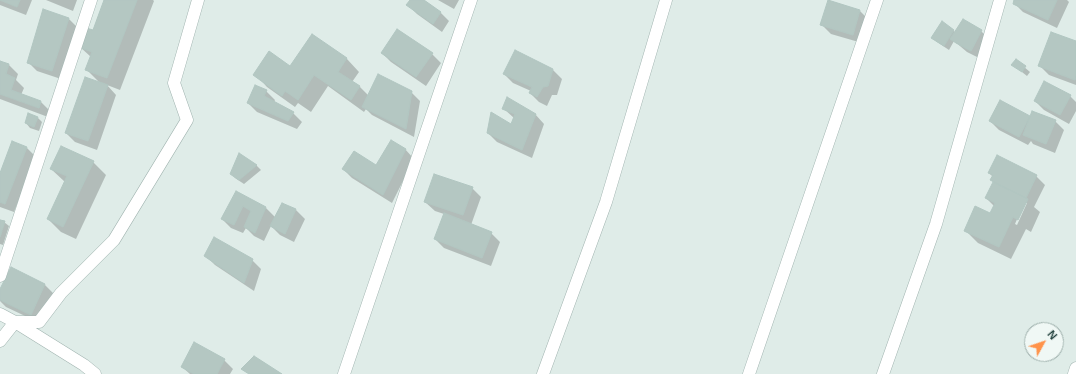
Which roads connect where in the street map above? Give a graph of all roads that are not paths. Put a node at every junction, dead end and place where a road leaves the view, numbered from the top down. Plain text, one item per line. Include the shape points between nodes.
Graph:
1 (92, 0) edge
2 (198, 0) edge
3 (470, 0) edge
4 (666, 0) edge
5 (877, 0) edge
6 (1000, 0) edge
7 (0, 276) edge
8 (0, 314) edge
9 (14, 322) junction
10 (0, 341) edge
11 (1076, 368) edge
12 (95, 374) edge
13 (344, 374) edge
14 (543, 374) edge
15 (749, 374) edge
16 (883, 374) edge
17 (1074, 374) edge

1 - 7 street
2 - 9 street via 174,83 187,120 114,240 61,293 39,322
3 - 13 street
4 - 14 street via 606,202
5 - 15 street
6 - 16 street via 936,224
8 - 9 street
9 - 10 street
9 - 12 street via 84,364
11 - 17 street

